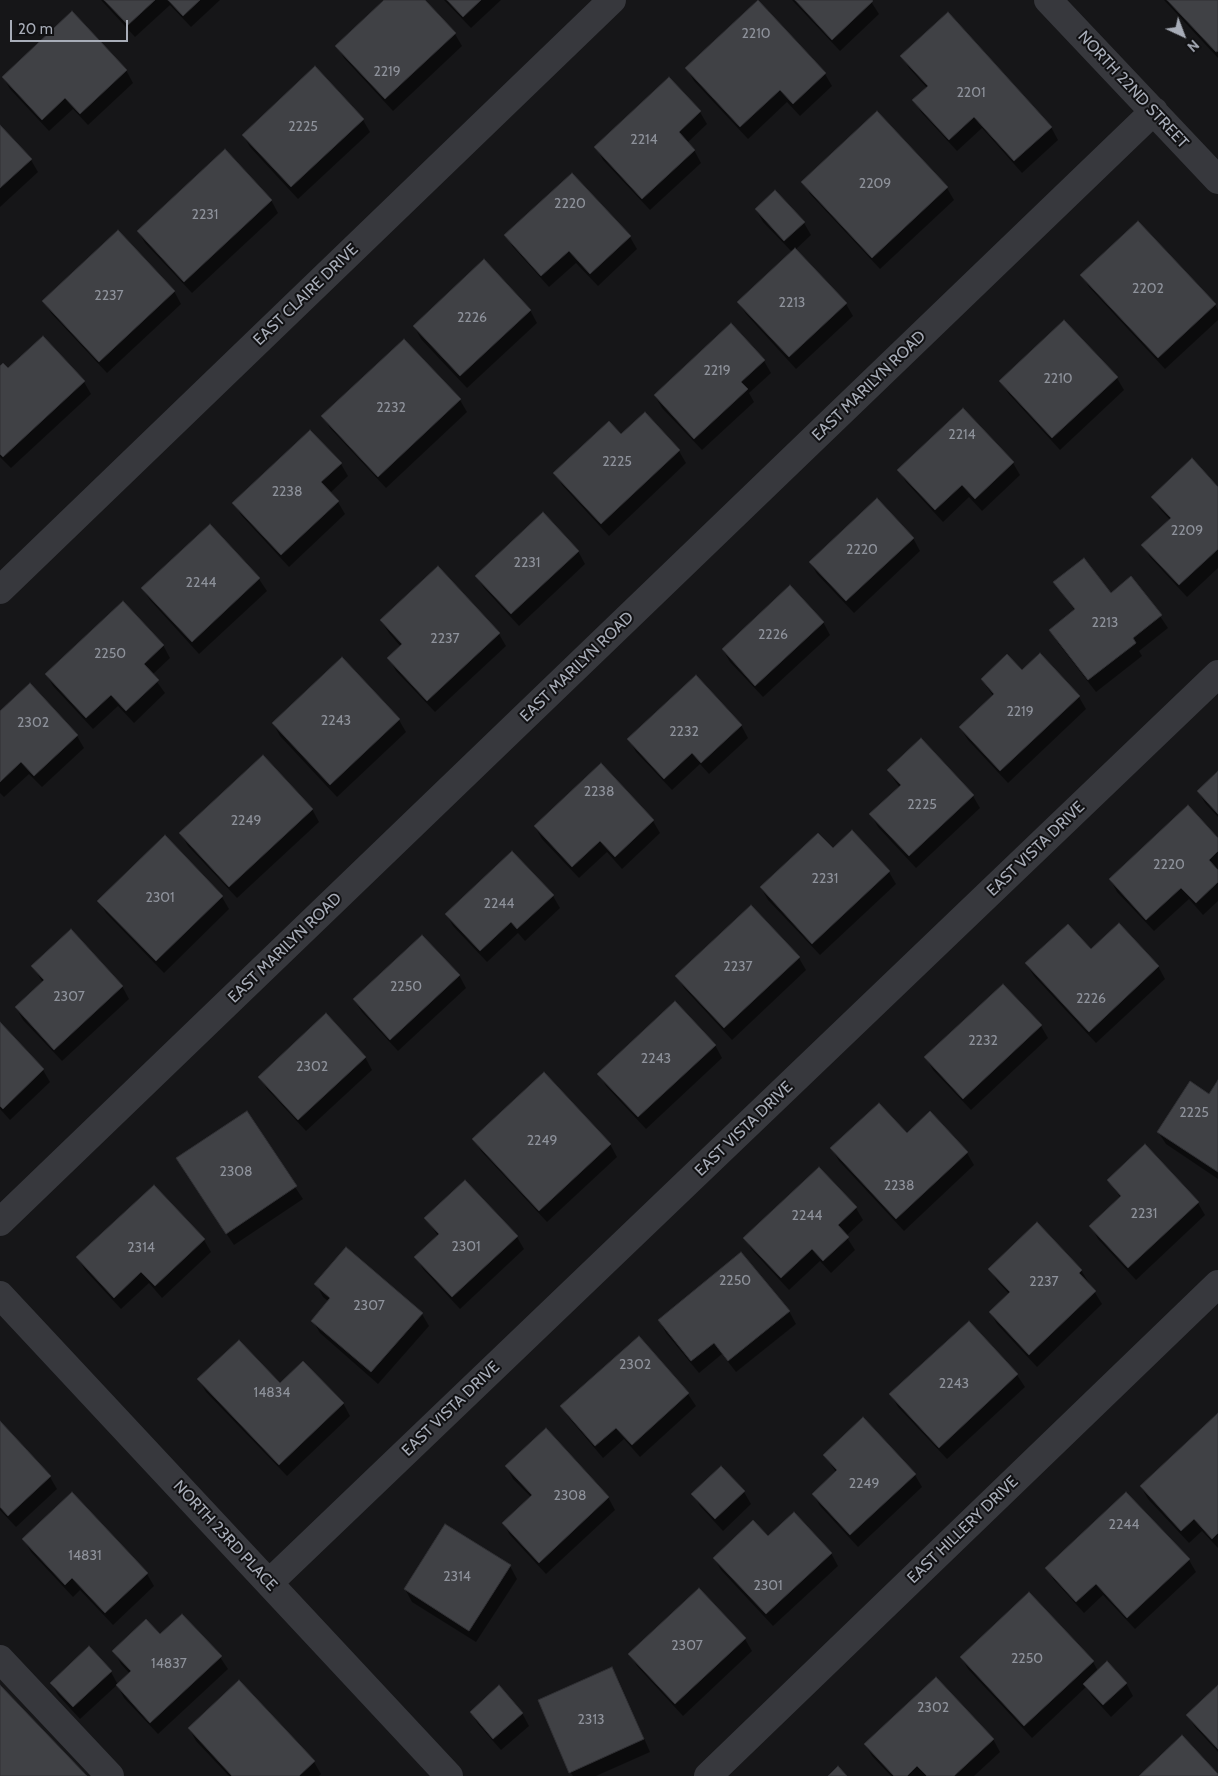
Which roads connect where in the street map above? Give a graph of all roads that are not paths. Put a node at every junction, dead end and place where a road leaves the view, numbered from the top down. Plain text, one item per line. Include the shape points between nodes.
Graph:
1 (612, 0) edge
2 (1048, 0) edge
3 (1154, 112) junction
4 (1218, 180) edge
5 (0, 590) edge
6 (1218, 674) edge
7 (0, 1222) edge
8 (1218, 1284) edge
9 (0, 1295) edge
10 (269, 1583) junction
11 (0, 1659) edge
12 (110, 1776) edge
13 (450, 1776) edge
14 (708, 1776) edge

1 - 5 street, EAST CLAIRE DRIVE
2 - 3 street, NORTH 22ND STREET
3 - 4 street, NORTH 22ND STREET
3 - 7 street, EAST MARILYN ROAD
6 - 10 street, EAST VISTA DRIVE
8 - 14 street, EAST HILLERY DRIVE
9 - 10 street, NORTH 23RD PLACE
10 - 13 street, NORTH 23RD PLACE
11 - 12 street

